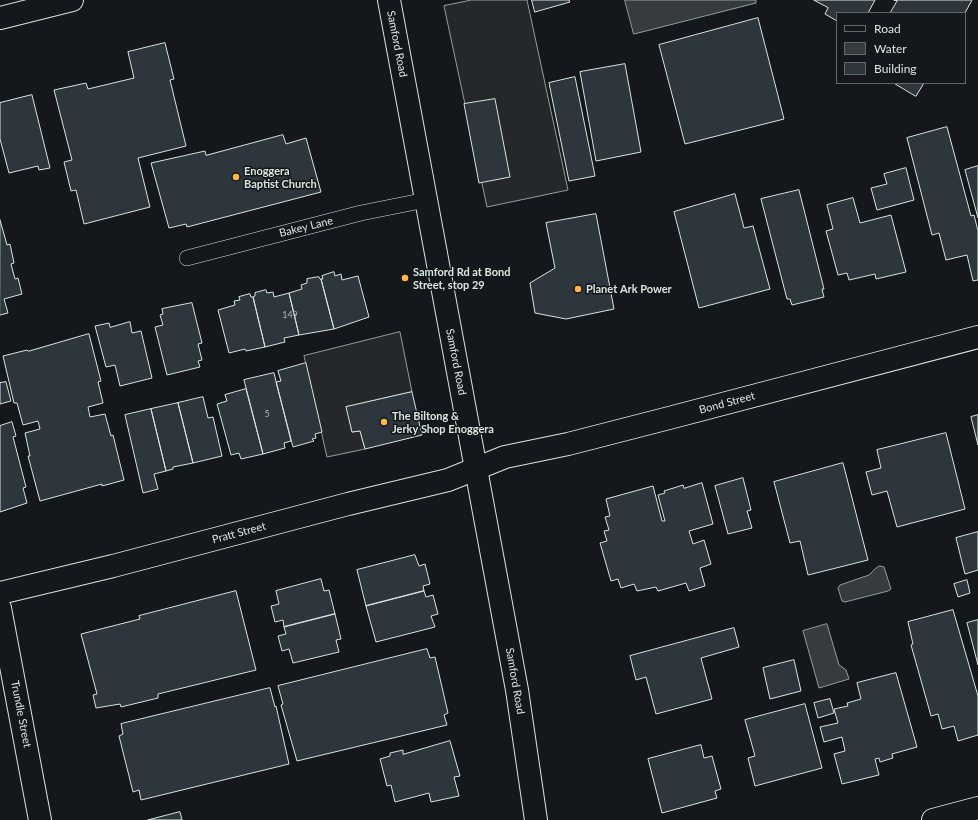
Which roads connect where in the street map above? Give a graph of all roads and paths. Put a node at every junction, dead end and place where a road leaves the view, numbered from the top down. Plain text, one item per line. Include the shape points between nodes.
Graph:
1 (72, 0) edge
2 (389, 0) edge
3 (0, 18) edge
4 (426, 200) junction
5 (187, 258) dead end
6 (978, 337) edge
7 (476, 469) junction
8 (0, 593) edge
9 (0, 608) edge
10 (978, 808) edge
11 (40, 820) edge
12 (536, 820) edge
13 (933, 820) edge

1 - 3 street
2 - 4 street, Samford Road
4 - 5 lane, Bakey Lane via 361,213
4 - 7 street, Samford Road
6 - 7 street, Bond Street via 568,444 505,457
7 - 8 street, Pratt Street via 441,482
7 - 12 street, Samford Road via 517,690
9 - 11 street, Trundle Street
10 - 13 street

